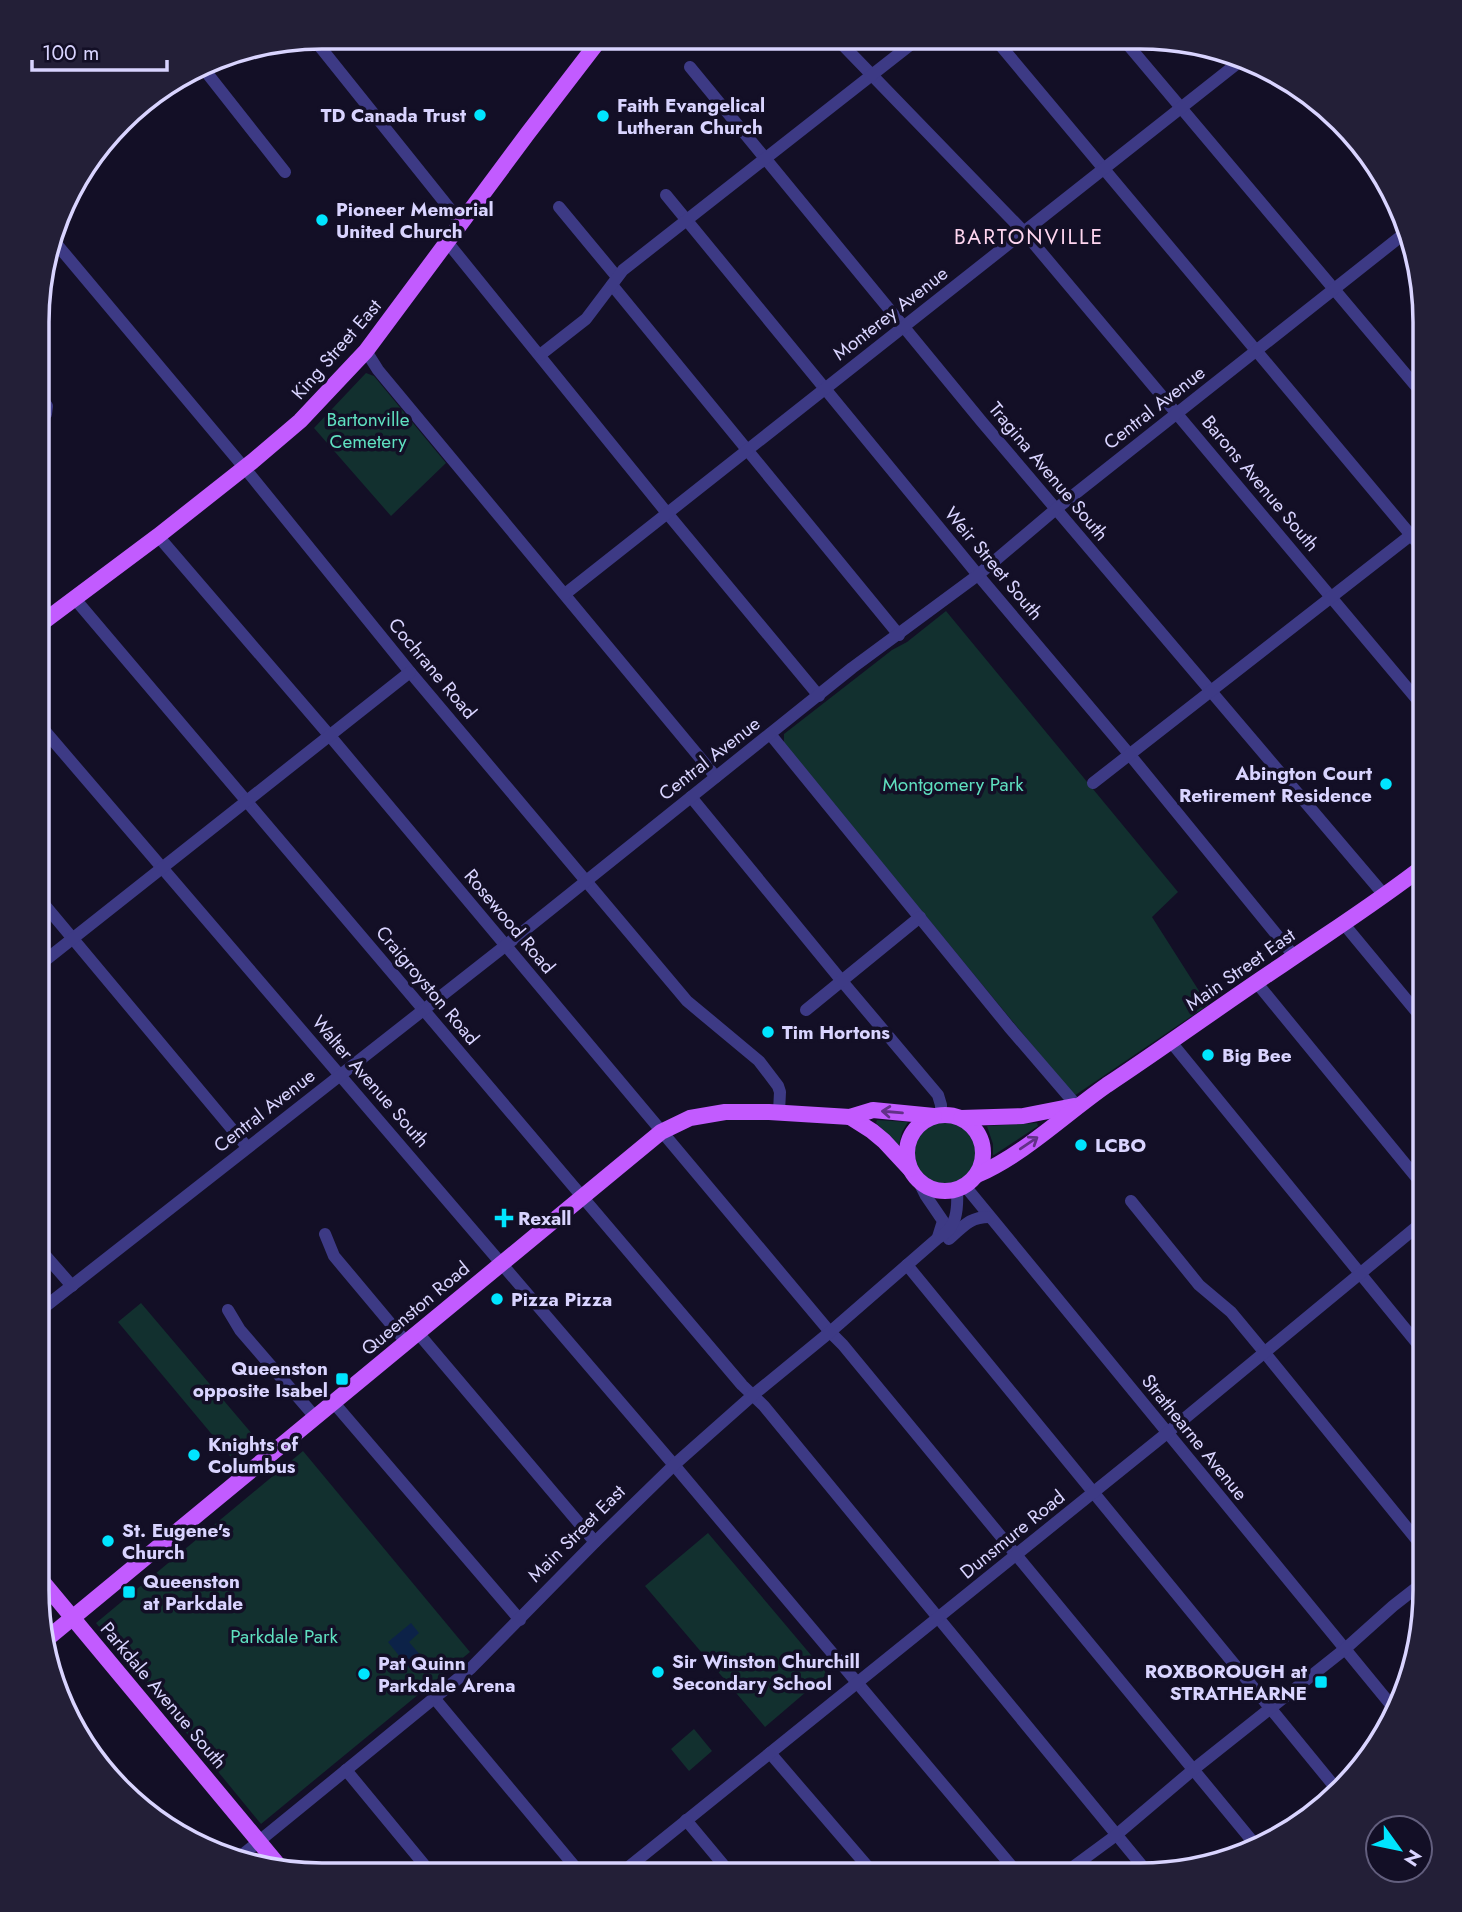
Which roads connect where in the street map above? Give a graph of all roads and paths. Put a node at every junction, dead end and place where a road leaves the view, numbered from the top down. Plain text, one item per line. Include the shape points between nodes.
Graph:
1 (322, 49) edge
2 (592, 49) edge
3 (847, 49) edge
4 (905, 49) edge
5 (1003, 49) edge
6 (1131, 49) edge
7 (690, 66) dead end
8 (1234, 66) edge
9 (208, 74) edge
10 (872, 75) junction
11 (1181, 108) junction
12 (766, 158) junction
13 (1104, 169) junction
14 (285, 172) dead end
15 (666, 195) dead end
16 (559, 207) dead end
17 (686, 219) junction
18 (462, 224) junction
19 (1024, 232) junction
20 (1400, 237) edge
21 (448, 243) junction
22 (59, 247) edge
23 (614, 281) junction
24 (1334, 289) junction
25 (904, 327) junction
26 (366, 351) junction
27 (1256, 351) junction
28 (540, 355) junction
29 (1413, 383) edge
30 (825, 388) junction
31 (1177, 413) junction
32 (747, 450) junction
33 (243, 468) junction
34 (1056, 509) junction
35 (667, 513) junction
36 (1411, 535) junction
37 (159, 536) junction
38 (1413, 537) edge
39 (978, 575) junction
40 (565, 594) junction
41 (1332, 598) junction
42 (75, 599) junction
43 (49, 618) edge
44 (899, 635) junction
45 (410, 672) junction
46 (1211, 692) junction
47 (1413, 695) edge
48 (819, 696) junction
49 (770, 734) junction
50 (49, 736) edge
51 (330, 736) junction
52 (1130, 755) junction
53 (716, 777) junction
54 (1093, 783) dead end
55 (691, 797) junction
56 (246, 802) junction
57 (163, 868) junction
58 (1413, 874) edge
59 (585, 880) junction
60 (1385, 896) junction
61 (49, 910) edge
62 (920, 917) junction
63 (1343, 923) junction
64 (73, 939) junction
65 (505, 946) junction
66 (1294, 956) junction
67 (49, 958) edge
68 (841, 980) junction
69 (1256, 982) junction
70 (1413, 1008) edge
71 (424, 1010) junction
72 (806, 1010) dead end
73 (1171, 1042) junction
74 (340, 1075) junction
75 (1077, 1106) junction
76 (779, 1112) junction
77 (938, 1115) junction
78 (850, 1117) junction
79 (961, 1118) junction
80 (661, 1132) junction
81 (247, 1147) junction
82 (1413, 1173) edge
83 (914, 1175) junction
84 (966, 1184) junction
85 (582, 1197) junction
86 (1131, 1201) dead end
87 (989, 1217) junction
88 (1413, 1230) edge
89 (325, 1234) dead end
90 (933, 1241) junction
91 (49, 1260) edge
92 (501, 1264) junction
93 (907, 1265) junction
94 (1360, 1274) junction
95 (72, 1286) junction
96 (49, 1304) edge
97 (228, 1310) dead end
98 (830, 1332) junction
99 (412, 1338) junction
100 (1413, 1338) edge
101 (1265, 1353) junction
102 (752, 1395) junction
103 (334, 1403) junction
104 (316, 1418) junction
105 (1167, 1433) junction
106 (674, 1465) junction
107 (1093, 1493) junction
108 (1413, 1535) edge
109 (595, 1542) junction
110 (1017, 1555) junction
111 (49, 1589) edge
112 (1413, 1590) edge
113 (73, 1618) junction
114 (939, 1618) junction
115 (520, 1620) junction
116 (52, 1634) edge
117 (1345, 1649) junction
118 (858, 1682) junction
119 (435, 1699) junction
120 (1389, 1702) edge
121 (1270, 1709) junction
122 (770, 1753) junction
123 (1194, 1769) junction
124 (346, 1770) junction
125 (1332, 1784) edge
126 (686, 1820) junction
127 (1115, 1836) junction
128 (1251, 1839) edge
129 (259, 1842) junction
130 (246, 1853) edge
131 (273, 1859) edge
132 (423, 1863) edge
133 (572, 1863) edge
134 (634, 1863) edge
135 (722, 1863) edge
136 (865, 1863) edge
137 (1009, 1863) edge
138 (1078, 1863) edge
139 (1139, 1863) edge

1 - 18 street
2 - 18 main road, King Street East
3 - 10 street, Barons Avenue South
4 - 10 street
5 - 13 street
6 - 11 street
7 - 12 street, Tragina Avenue South
8 - 11 street, Monterey Avenue
9 - 14 street
10 - 12 street
10 - 19 street, Barons Avenue South
11 - 13 street, Monterey Avenue
11 - 24 street
12 - 17 street
12 - 25 street, Tragina Avenue South
13 - 19 street, Monterey Avenue
13 - 27 street
15 - 17 street, Weir Street South
16 - 23 street
17 - 23 street
17 - 30 street, Weir Street South
18 - 21 main road, King Street East
19 - 25 street, Monterey Avenue
19 - 31 street, Barons Avenue South
20 - 24 street, Central Avenue
21 - 26 main road, King Street East
21 - 28 street
22 - 33 street, Cochrane Road
23 - 28 street via 586,319
23 - 32 street
24 - 27 street, Central Avenue
24 - 29 street
25 - 30 street, Monterey Avenue
25 - 34 street, Tragina Avenue South
26 - 33 main road, King Street East via 300,421
26 - 40 street
27 - 31 street, Central Avenue
27 - 36 street
28 - 35 street
30 - 32 street, Monterey Avenue
30 - 39 street, Weir Street South
31 - 34 street, Central Avenue
31 - 41 street, Barons Avenue South
32 - 35 street, Monterey Avenue
32 - 44 street
33 - 37 main road, King Street East
33 - 45 street, Cochrane Road
34 - 39 street, Central Avenue
34 - 46 street, Tragina Avenue South
35 - 40 street, Monterey Avenue
35 - 48 street
36 - 38 street
36 - 41 street
37 - 42 main road, King Street East
37 - 51 street, Rosewood Road
39 - 44 street, Central Avenue
39 - 52 street, Weir Street South
40 - 53 street
41 - 46 street
41 - 47 street, Barons Avenue South
42 - 43 main road, King Street East
42 - 56 street, Craigroyston Road
44 - 48 street, Central Avenue
45 - 51 street
45 - 59 street, Cochrane Road
46 - 52 street
46 - 60 street, Tragina Avenue South
48 - 49 street, Central Avenue
49 - 53 street, Central Avenue
49 - 62 street
50 - 57 street, Walter Avenue South
51 - 56 street
51 - 65 street, Rosewood Road
52 - 54 street
52 - 66 street, Weir Street South
53 - 55 street, Central Avenue
55 - 59 street, Central Avenue
55 - 68 street
56 - 57 street
56 - 71 street, Craigroyston Road
57 - 64 street
57 - 74 street, Walter Avenue South
58 - 60 main road, Main Street East
59 - 65 street, Central Avenue
59 - 76 street, Cochrane Road via 687,1001 759,1061 778,1086
60 - 63 main road, Main Street East
61 - 64 street
62 - 68 street
62 - 75 street
63 - 66 main road, Main Street East
63 - 70 street
64 - 67 street
64 - 81 street
65 - 71 street, Central Avenue
65 - 80 street, Rosewood Road
66 - 69 main road, Main Street East
68 - 72 street
68 - 77 street via 939,1096
69 - 73 main road, Main Street East
69 - 82 street
71 - 74 street, Central Avenue
71 - 85 street, Craigroyston Road
73 - 75 main road, Main Street East
73 - 94 street
74 - 81 street, Central Avenue
74 - 92 street, Walter Avenue South
75 - 79 main road, Main Street East via 1023,1116
84 -> 75 main road, Main Street East via 1058,1124
76 - 78 main road, Queenston Road
76 - 80 main road, Queenston Road via 705,1114
77 -> 78 main road, Queenston Road via 873,1110
77 - 79 main road
77 - 83 main road via 912,1132 906,1150
78 - 83 main road via 878,1136
79 - 84 main road via 973,1126 983,1145 983,1157
80 - 85 main road, Queenston Road
80 - 98 street, Rosewood Road
81 - 95 street, Central Avenue
83 - 84 main road via 936,1191
83 - 90 street via 943,1221
84 - 87 street, Strathearne Avenue
84 - 90 street, Main Street East via 947,1233
85 - 92 main road, Queenston Road
85 - 102 street, Craigroyston Road
86 - 101 street via 1199,1285 1231,1312
87 - 90 street via 974,1218 949,1239
87 - 105 street, Strathearne Avenue
88 - 94 street, Dunsmure Road
89 - 99 street via 334,1256
90 - 93 street, Main Street East
91 - 95 street
92 - 99 main road, Queenston Road
92 - 106 street, Walter Avenue South
93 - 98 street, Main Street East
93 - 107 street
94 - 100 street
94 - 101 street, Dunsmure Road
95 - 96 street, Central Avenue
97 - 104 street
98 - 102 street, Main Street East
98 - 110 street, Rosewood Road
99 - 103 main road, Queenston Road
99 - 109 street
101 - 105 street, Dunsmure Road
101 - 108 street
102 - 106 street, Main Street East
102 - 114 street, Craigroyston Road
103 - 104 main road, Queenston Road
103 - 115 street
104 - 113 main road, Queenston Road
105 - 107 street, Dunsmure Road
105 - 117 street, Strathearne Avenue
106 - 109 street, Main Street East
106 - 118 street, Walter Avenue South
107 - 110 street, Dunsmure Road
107 - 121 street
109 - 115 street, Main Street East
110 - 114 street, Dunsmure Road
110 - 123 street, Rosewood Road
111 - 113 main road, Parkdale Avenue South
112 - 117 street
113 - 116 main road, Queenston Road
113 - 129 main road, Parkdale Avenue South
114 - 118 street, Dunsmure Road
114 - 127 street, Craigroyston Road
115 - 119 street, Main Street East
117 - 120 street, Strathearne Avenue
117 - 121 street
118 - 122 street, Dunsmure Road
118 - 137 street, Walter Avenue South
119 - 124 street, Main Street East
119 - 133 street
121 - 123 street
121 - 125 street
122 - 126 street, Dunsmure Road
122 - 136 street
123 - 127 street
123 - 128 street, Rosewood Road
124 - 129 street, Main Street East
124 - 132 street
126 - 134 street, Dunsmure Road
126 - 135 street
127 - 138 street
127 - 139 street, Craigroyston Road
129 - 130 street, Main Street East
129 - 131 main road, Parkdale Avenue South

